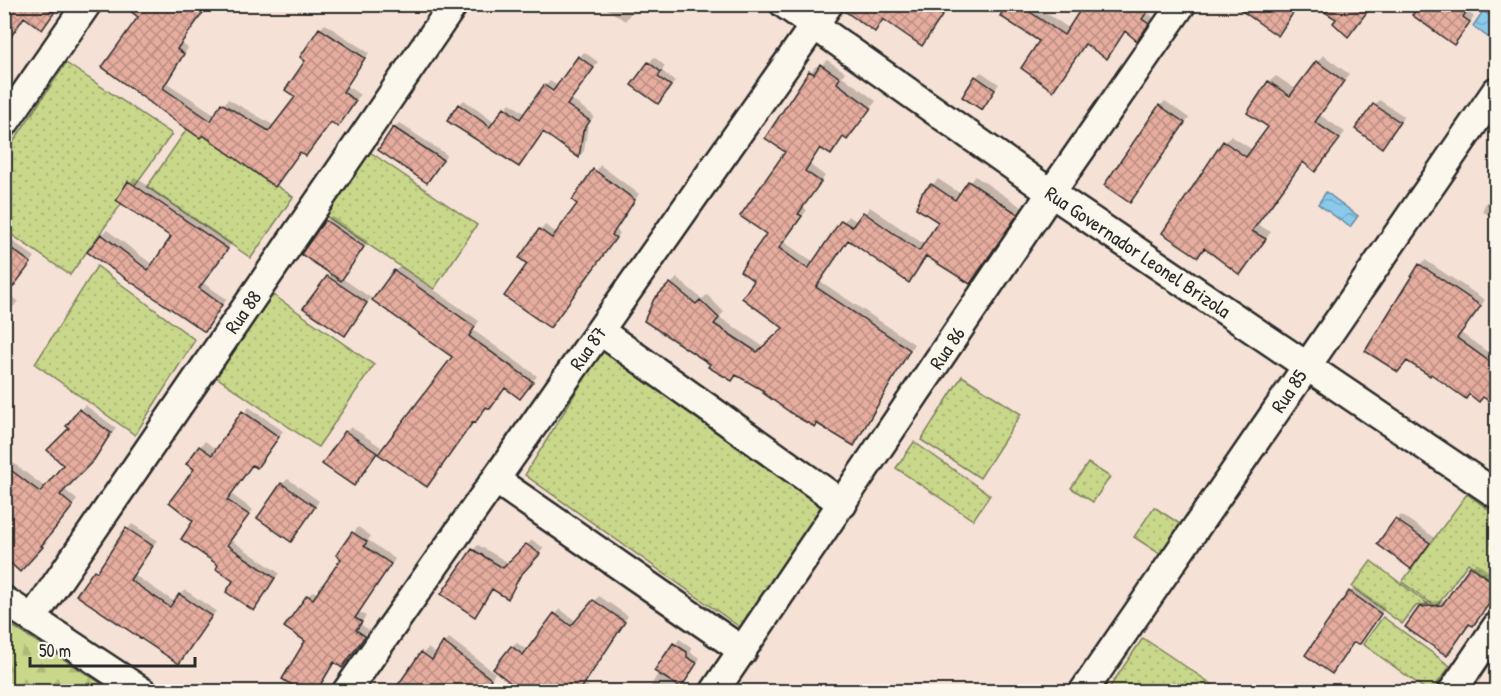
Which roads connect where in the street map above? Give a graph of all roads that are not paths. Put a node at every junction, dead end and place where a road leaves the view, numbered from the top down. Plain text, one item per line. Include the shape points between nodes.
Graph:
1 (87, 4) edge
2 (454, 4) edge
3 (784, 4) edge
4 (1182, 4) edge
5 (822, 15) edge
6 (1497, 91) edge
7 (4, 124) edge
8 (1051, 193) junction
9 (600, 331) junction
10 (1306, 366) junction
11 (496, 480) junction
12 (1497, 494) edge
13 (843, 504) junction
14 (4, 600) edge
15 (32, 619) junction
16 (1497, 627) edge
17 (742, 651) junction
18 (142, 692) edge
19 (346, 692) edge
20 (714, 692) edge
21 (1083, 692) edge
22 (1452, 692) edge

1 - 7 street
2 - 15 street, Rua 88
3 - 5 street, Rua Governador Leonel Brizola
4 - 8 street, Rua 86
5 - 8 street, Rua Governador Leonel Brizola
5 - 9 street, Rua 87
6 - 10 street, Rua 85
8 - 10 street, Rua Governador Leonel Brizola
8 - 13 street, Rua 86
9 - 11 street, Rua 87
9 - 13 street
10 - 12 street, Rua Governador Leonel Brizola
10 - 21 street, Rua 85
11 - 17 street
11 - 19 street, Rua 87
13 - 17 street, Rua 86
14 - 15 street
15 - 18 street
16 - 22 street
17 - 20 street, Rua 86

